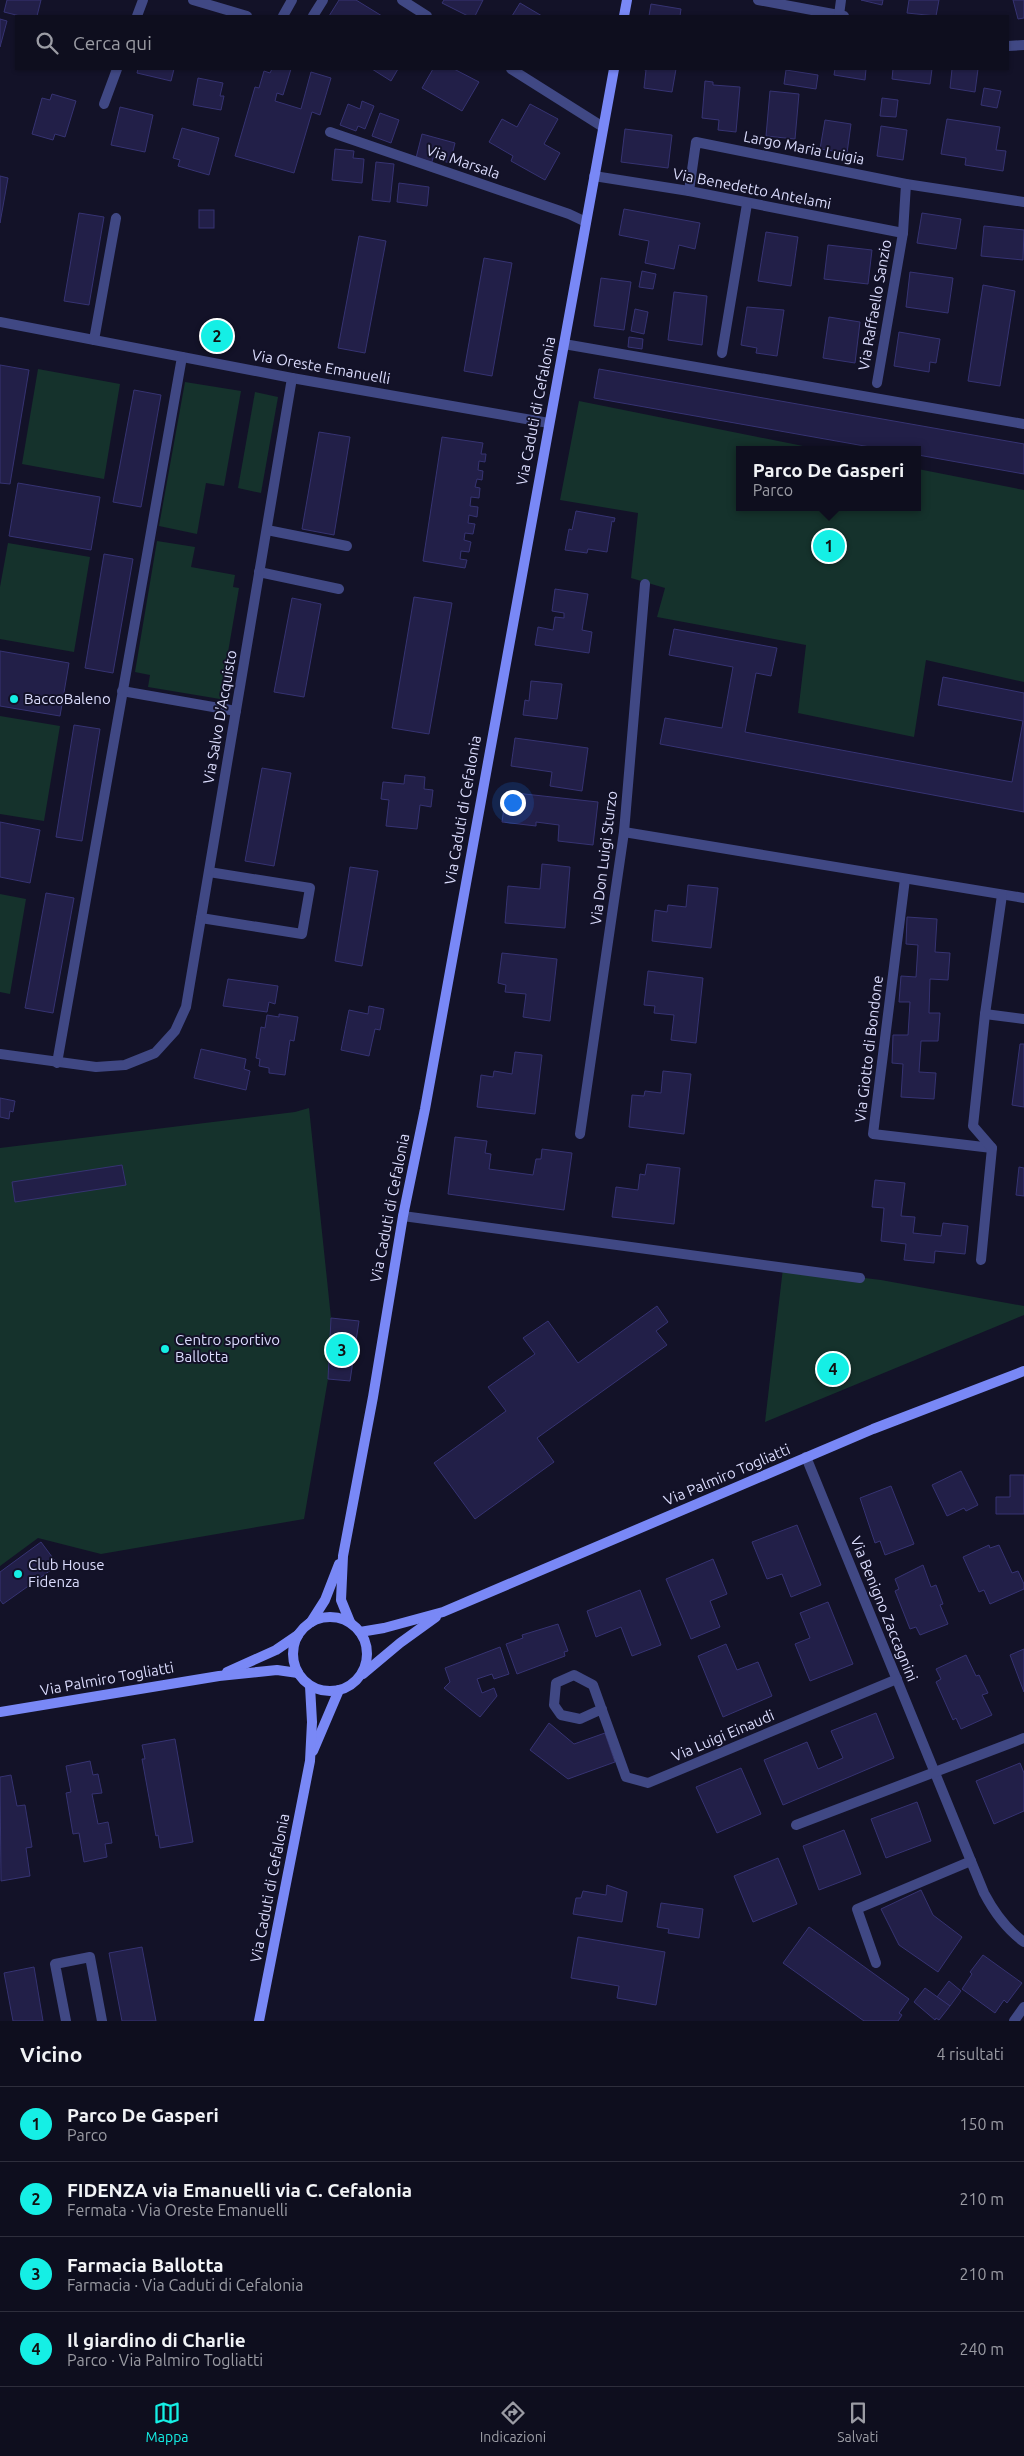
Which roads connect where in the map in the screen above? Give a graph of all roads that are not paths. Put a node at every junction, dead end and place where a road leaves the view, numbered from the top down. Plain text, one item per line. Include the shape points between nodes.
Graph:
1 (143, 0) edge
2 (193, 0) edge
3 (292, 0) edge
4 (323, 0) edge
5 (402, 0) edge
6 (628, 0) edge
7 (758, 0) edge
8 (841, 0) edge
9 (137, 15) edge
10 (244, 15) edge
11 (284, 15) edge
12 (314, 15) edge
13 (426, 15) edge
14 (624, 15) edge
15 (836, 15) edge
16 (841, 15) edge
17 (1024, 45) edge
18 (1009, 46) edge
19 (117, 70) edge
20 (513, 70) edge
21 (614, 70) edge
22 (104, 104) dead end
23 (603, 127) junction
24 (330, 132) dead end
25 (594, 176) junction
26 (906, 184) junction
27 (689, 192) junction
28 (1024, 202) edge
29 (747, 204) junction
30 (116, 218) dead end
31 (586, 222) junction
32 (903, 233) junction
33 (0, 322) edge
34 (94, 340) junction
35 (564, 344) junction
36 (722, 353) dead end
37 (182, 357) junction
38 (292, 378) junction
39 (877, 383) dead end
40 (549, 423) junction
41 (1024, 424) edge
42 (266, 530) junction
43 (348, 546) dead end
44 (259, 572) junction
45 (645, 584) dead end
46 (339, 588) dead end
47 (122, 691) junction
48 (236, 711) junction
49 (624, 832) junction
50 (209, 872) junction
51 (905, 879) junction
52 (1002, 896) junction
53 (1024, 898) edge
54 (201, 918) junction
55 (985, 1014) junction
56 (1024, 1019) edge
57 (0, 1054) edge
58 (57, 1063) junction
59 (580, 1134) dead end
60 (992, 1148) junction
61 (403, 1216) junction
62 (981, 1260) dead end
63 (860, 1278) dead end
64 (1024, 1371) edge
65 (806, 1457) junction
66 (343, 1556) junction
67 (443, 1612) junction
68 (311, 1622) junction
69 (350, 1622) junction
70 (360, 1632) junction
71 (298, 1634) junction
72 (298, 1673) junction
73 (361, 1675) junction
74 (219, 1676) junction
75 (897, 1678) junction
76 (310, 1686) junction
77 (339, 1690) junction
78 (602, 1709) junction
79 (0, 1712) edge
80 (1024, 1738) edge
81 (310, 1761) junction
82 (935, 1772) junction
83 (796, 1825) dead end
84 (971, 1861) junction
85 (1024, 1942) edge
86 (876, 1963) dead end
87 (1024, 2008) edge
88 (66, 2021) edge
89 (102, 2021) edge
90 (259, 2021) edge
91 (1014, 2021) edge

1 - 9 street
2 - 10 street
3 - 11 street
4 - 12 street
5 - 13 street
6 - 14 street
7 - 15 street
8 - 16 street
17 - 18 street
19 - 22 street
20 - 23 street
21 - 23 street, Via Caduti di Cefalonia
23 - 25 street, Via Caduti di Cefalonia
24 - 31 street, Via Marsala
25 - 27 street, Via Benedetto Antelami
25 - 31 street, Via Caduti di Cefalonia
26 - 27 street, Largo Maria Luigia via 696,142
26 - 28 street
26 - 32 street
27 - 29 street, Via Benedetto Antelami
29 - 32 street, Via Benedetto Antelami
29 - 36 street
30 - 34 street
31 - 35 street, Via Caduti di Cefalonia
32 - 39 street, Via Raffaello Sanzio
33 - 34 street, Via Oreste Emanuelli
34 - 37 street, Via Oreste Emanuelli
35 - 40 street, Via Caduti di Cefalonia
35 - 41 street
37 - 38 street, Via Oreste Emanuelli
37 - 47 street
38 - 40 street, Via Oreste Emanuelli
38 - 42 street, Via Salvo D'Acquisto
40 - 61 street, Via Caduti di Cefalonia
42 - 43 street
42 - 44 street, Via Salvo D'Acquisto
44 - 46 street
44 - 48 street, Via Salvo D'Acquisto
45 - 49 street, Via Don Luigi Sturzo
47 - 48 street
47 - 58 street
48 - 50 street, Via Salvo D'Acquisto
49 - 51 street
49 - 59 street, Via Don Luigi Sturzo
50 - 54 street, Via Salvo D'Acquisto
50 - 54 street via 310,888 302,934
51 - 52 street
51 - 60 street, Via Giotto di Bondone via 873,1134
52 - 53 street
52 - 55 street
54 - 58 street, Via Salvo D'Acquisto via 186,1007 175,1031 155,1053 125,1065 96,1067
55 - 56 street
55 - 60 street via 973,1126
57 - 58 street
60 - 62 street
61 - 63 street
61 - 66 street, Via Caduti di Cefalonia
64 - 65 street, Via Palmiro Togliatti
65 - 67 street, Via Palmiro Togliatti
65 - 75 street, Via Benigno Zaccagnini
66 - 68 street, Via Caduti di Cefalonia via 325,1600
66 - 69 street, Via Caduti di Cefalonia via 341,1600
67 - 70 street, Via Palmiro Togliatti
67 - 73 street, Via Palmiro Togliatti
68 - 69 street via 331,1617
68 - 71 street, Via Palmiro Togliatti
69 - 70 street
70 - 73 street via 368,1653
71 - 72 street via 293,1654
71 - 74 street, Via Palmiro Togliatti via 276,1650
72 - 74 street, Via Palmiro Togliatti via 277,1670
72 - 76 street
73 - 77 street, Via Palmiro Togliatti
74 - 79 street, Via Palmiro Togliatti
75 - 78 street, Via Luigi Einaudi via 648,1784 626,1777
75 - 82 street, Via Benigno Zaccagnini
76 - 77 street via 319,1690
76 - 81 street, Via Caduti di Cefalonia
77 - 81 street, Via Caduti di Cefalonia
78 - 78 street, Via Luigi Einaudi via 593,1685 574,1675 556,1683 554,1705 561,1715 580,1719
80 - 82 street
81 - 90 street, Via Caduti di Cefalonia
82 - 83 street
82 - 84 street, Via Benigno Zaccagnini
84 - 85 street, Via Benigno Zaccagnini via 992,1908 1011,1932
84 - 86 street via 857,1909
87 - 91 street
88 - 89 street via 55,1964 90,1957

